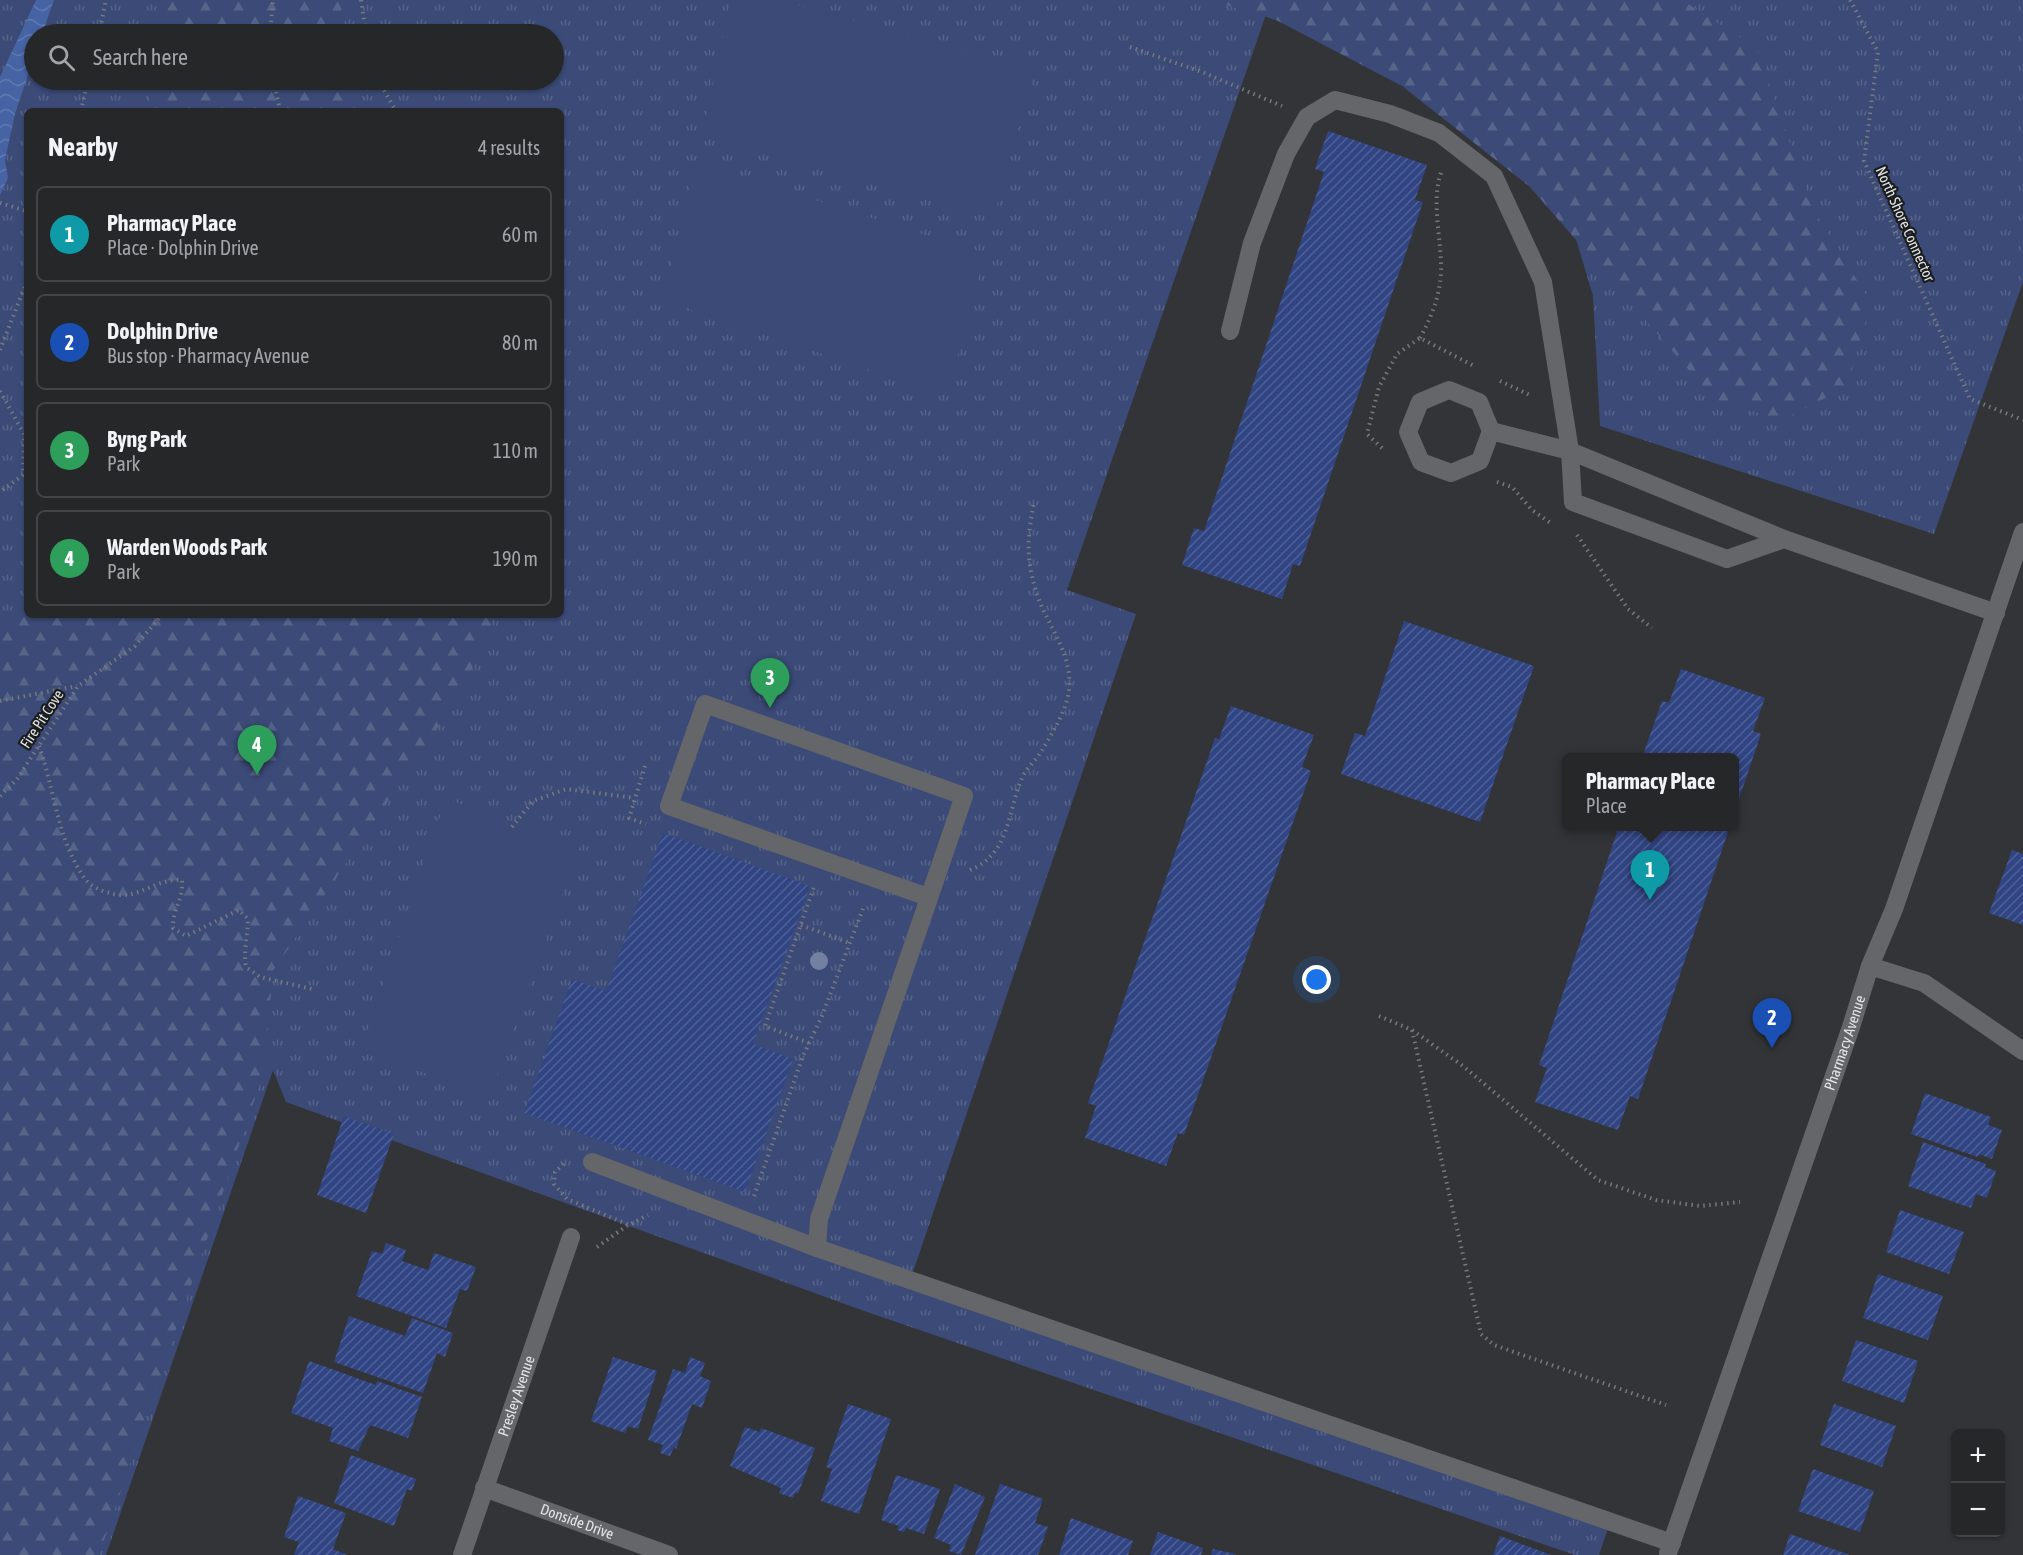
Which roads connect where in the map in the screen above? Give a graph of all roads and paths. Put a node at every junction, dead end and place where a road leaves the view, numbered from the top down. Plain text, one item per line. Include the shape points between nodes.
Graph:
1 (106, 0) edge
2 (273, 0) edge
3 (361, 0) edge
4 (1850, 0) edge
5 (101, 24) edge
6 (271, 24) edge
7 (365, 24) edge
8 (1130, 47) dead end
9 (86, 90) edge
10 (276, 90) edge
11 (384, 90) edge
12 (82, 108) edge
13 (279, 108) edge
14 (394, 108) edge
15 (1307, 117) junction
16 (1453, 144) junction
17 (0, 202) edge
18 (24, 210) edge
19 (24, 289) edge
20 (1230, 332) dead end
21 (1420, 338) dead end
22 (0, 350) edge
23 (0, 391) edge
24 (2023, 420) edge
25 (1491, 431) junction
26 (1570, 451) junction
27 (0, 492) edge
28 (1034, 501) dead end
29 (2023, 532) edge
30 (1577, 535) dead end
31 (1784, 539) junction
32 (1996, 613) junction
33 (159, 618) edge
34 (1652, 628) dead end
35 (78, 686) junction
36 (0, 701) edge
37 (39, 746) junction
38 (645, 766) dead end
39 (0, 796) edge
40 (635, 798) junction
41 (650, 826) dead end
42 (512, 827) dead end
43 (966, 872) dead end
44 (808, 881) dead end
45 (815, 884) junction
46 (825, 888) dead end
47 (928, 897) junction
48 (855, 900) dead end
49 (801, 925) junction
50 (850, 944) junction
51 (1870, 966) junction
52 (312, 988) dead end
53 (1379, 1016) dead end
54 (1412, 1030) junction
55 (809, 1043) junction
56 (2023, 1051) edge
57 (591, 1162) joint
58 (1740, 1202) dead end
59 (641, 1220) dead end
60 (745, 1222) junction
61 (571, 1237) dead end
62 (817, 1248) junction
63 (1666, 1405) dead end
64 (484, 1488) junction
65 (1670, 1549) edge
66 (462, 1555) edge
67 (669, 1555) edge

1 - 5 path
2 - 6 path
3 - 7 path
4 - 24 path, North Shore Connector via 1878,52 1864,161 1970,399
8 - 15 path via 1202,72
9 - 12 path
10 - 13 path
11 - 14 path
15 - 16 street via 1335,100 1390,114 1439,133
15 - 20 street via 1286,154 1252,243
16 - 21 path via 1437,184 1441,274 1434,313
16 - 26 street via 1494,176 1543,282
17 - 18 path
19 - 22 path
23 - 27 path via 24,434 23,475
25 - 25 street via 1480,461 1451,473 1421,462 1408,432 1420,402 1449,390 1479,402
25 - 26 street
26 - 31 street
26 - 31 street via 1573,502 1727,559
28 - 43 path via 1027,549 1036,592 1067,658 1069,691 1040,753 1022,778 1000,845 982,865
29 - 32 street, Pharmacy Avenue
30 - 34 path via 1628,609
31 - 32 street
32 - 51 street, Pharmacy Avenue via 1894,909
33 - 35 path, Fire Pit Cove via 135,646
35 - 36 path
35 - 37 path, Fire Pit Cove
37 - 39 path, Fire Pit Cove
37 - 52 path via 50,775 54,809 87,882 105,892 126,895 170,879 182,880 183,896 173,913 173,928 186,936 239,910 248,919 243,952 246,967 260,977
38 - 40 path
40 - 41 path via 629,818
40 - 42 path via 566,789 533,801
44 - 45 path
45 - 46 path
45 - 49 path
47 - 47 street via 964,796 705,704 669,806
47 - 62 street via 819,1220
48 - 50 path via 865,903
49 - 50 path
49 - 55 path via 765,1026
50 - 55 path
51 - 56 street via 1924,983
51 - 65 street, Pharmacy Avenue
53 - 54 path
54 - 58 path via 1463,1066 1599,1180 1656,1200 1700,1206
54 - 63 path via 1480,1334 1494,1345
55 - 60 path
57 - 59 path via 562,1164 555,1172 554,1184 567,1199 586,1209 629,1225
57 - 60 street
60 - 62 street
61 - 64 street, Presley Avenue
62 - 65 street
64 - 66 street, Presley Avenue
64 - 67 street, Donside Drive

